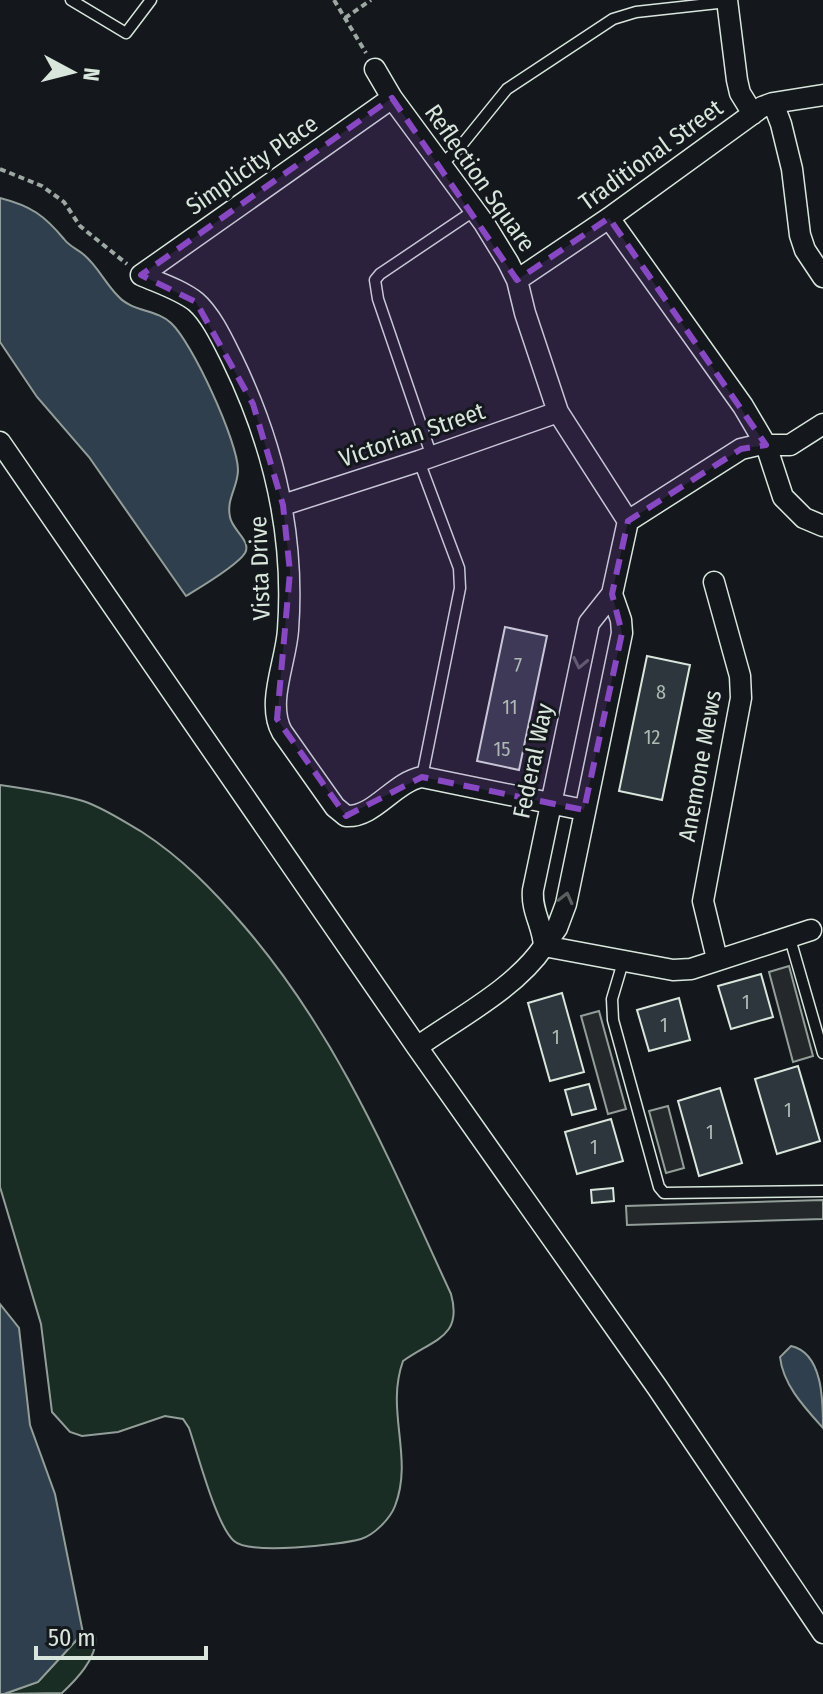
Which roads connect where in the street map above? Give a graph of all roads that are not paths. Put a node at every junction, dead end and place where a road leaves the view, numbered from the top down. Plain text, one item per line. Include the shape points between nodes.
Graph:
1 (71, 0) edge
2 (151, 0) edge
3 (727, 1) edge
4 (375, 69) road end
5 (823, 95) edge
6 (392, 98) junction
7 (773, 103) junction
8 (753, 114) junction
9 (441, 165) junction
10 (475, 210) junction
11 (609, 218) junction
12 (141, 275) joint
13 (823, 277) edge
14 (517, 280) junction
15 (558, 412) junction
16 (823, 424) edge
17 (0, 442) edge
18 (766, 445) junction
19 (426, 459) junction
20 (283, 505) junction
21 (628, 521) junction
22 (823, 526) edge
23 (714, 582) dead end
24 (612, 594) junction
25 (422, 777) junction
26 (550, 804) junction
27 (584, 810) junction
28 (811, 930) dead end
29 (789, 935) junction
30 (544, 946) junction
31 (717, 959) junction
32 (623, 962) junction
33 (417, 1047) junction
34 (823, 1053) edge
35 (823, 1191) edge
36 (823, 1633) edge

1 - 2 lane via 126,33
3 - 8 street via 737,80
3 - 9 lane via 613,19 507,89
4 - 6 street, Reflection Square
5 - 7 street, Traditional Street
6 - 9 street, Reflection Square
6 - 12 street, Simplicity Place
7 - 8 street, Traditional Street
7 - 13 street via 792,169 800,235
8 - 11 street, Traditional Street
9 - 10 street, Reflection Square
10 - 14 street, Reflection Square
10 - 19 lane via 375,280
11 - 14 street, Traditional Street
11 - 18 street
12 - 20 street, Vista Drive via 196,302 211,322 253,404
14 - 15 street, Reflection Square
15 - 19 street, Victorian Street
15 - 21 street, Reflection Square
16 - 18 street via 790,445
17 - 33 street
18 - 21 street via 741,449
18 - 22 street via 783,497 804,518
19 - 20 street, Victorian Street
19 - 25 lane via 459,568 460,588
20 - 25 street, Vista Drive via 290,584 278,725 346,816 365,812 405,782
21 - 24 street, Federal Way
23 - 31 street, Anemone Mews via 740,676 741,698 703,901
24 -> 26 street, Federal Way via 589,623
24 - 27 street, Federal Way via 622,633
25 - 26 street
26 - 27 street
26 - 30 street, Federal Way via 532,900
30 -> 27 street, Federal Way via 566,904
28 - 29 street
29 - 31 street
29 - 34 lane
30 - 32 street
30 - 33 street, Federal Way via 504,987
31 - 32 street via 673,970
32 - 35 lane via 612,999 613,1020 664,1193
33 - 36 street

